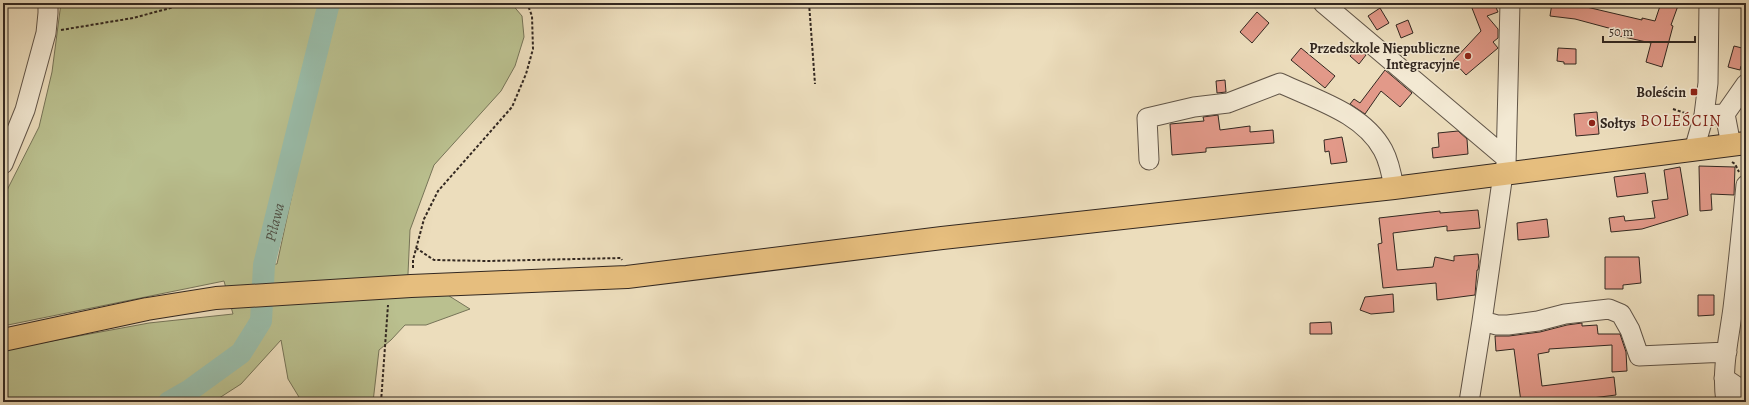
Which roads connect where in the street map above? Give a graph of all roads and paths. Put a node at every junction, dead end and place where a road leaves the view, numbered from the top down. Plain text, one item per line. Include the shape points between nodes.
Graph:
1 (48, 3) edge
2 (189, 3) edge
3 (527, 3) edge
4 (809, 3) edge
5 (1323, 3) edge
6 (1510, 3) edge
7 (1709, 3) edge
8 (46, 33) junction
9 (814, 84) dead end
10 (1746, 84) edge
11 (1673, 110) dead end
12 (1725, 114) junction
13 (1697, 115) junction
14 (1742, 144) edge
15 (1694, 150) junction
16 (1149, 160) dead end
17 (3, 164) edge
18 (1504, 166) junction
19 (1746, 186) edge
20 (1394, 188) junction
21 (416, 248) junction
22 (627, 277) junction
23 (411, 286) junction
24 (390, 287) junction
25 (1482, 321) junction
26 (3, 340) edge
27 (1727, 352) junction
28 (1724, 378) junction
29 (1746, 401) edge
30 (381, 402) edge
31 (1469, 402) edge
32 (1726, 402) edge

1 - 8 street
2 - 8 path via 133,18
3 - 21 path via 532,16 533,49 512,107 438,191 424,219
4 - 9 path
5 - 18 street
6 - 18 street
7 - 13 street via 1708,83
8 - 17 street via 25,110
10 - 12 street
11 - 13 path
12 - 13 street
12 - 14 street
13 - 15 street
14 - 15 main road
15 - 18 main road
16 - 20 street via 1147,118 1194,107 1228,103 1280,83 1347,114 1369,130 1383,151
18 - 20 main road
18 - 25 street
19 - 27 street
20 - 22 main road via 942,238
21 - 22 path via 434,260 488,262 621,258
21 - 23 path
22 - 23 main road
23 - 24 main road
24 - 26 main road via 216,298 147,309
24 - 30 path
25 - 27 street via 1508,325 1609,309 1621,314 1639,356
25 - 31 street
27 - 28 street
28 - 29 street via 1742,390
28 - 32 street

